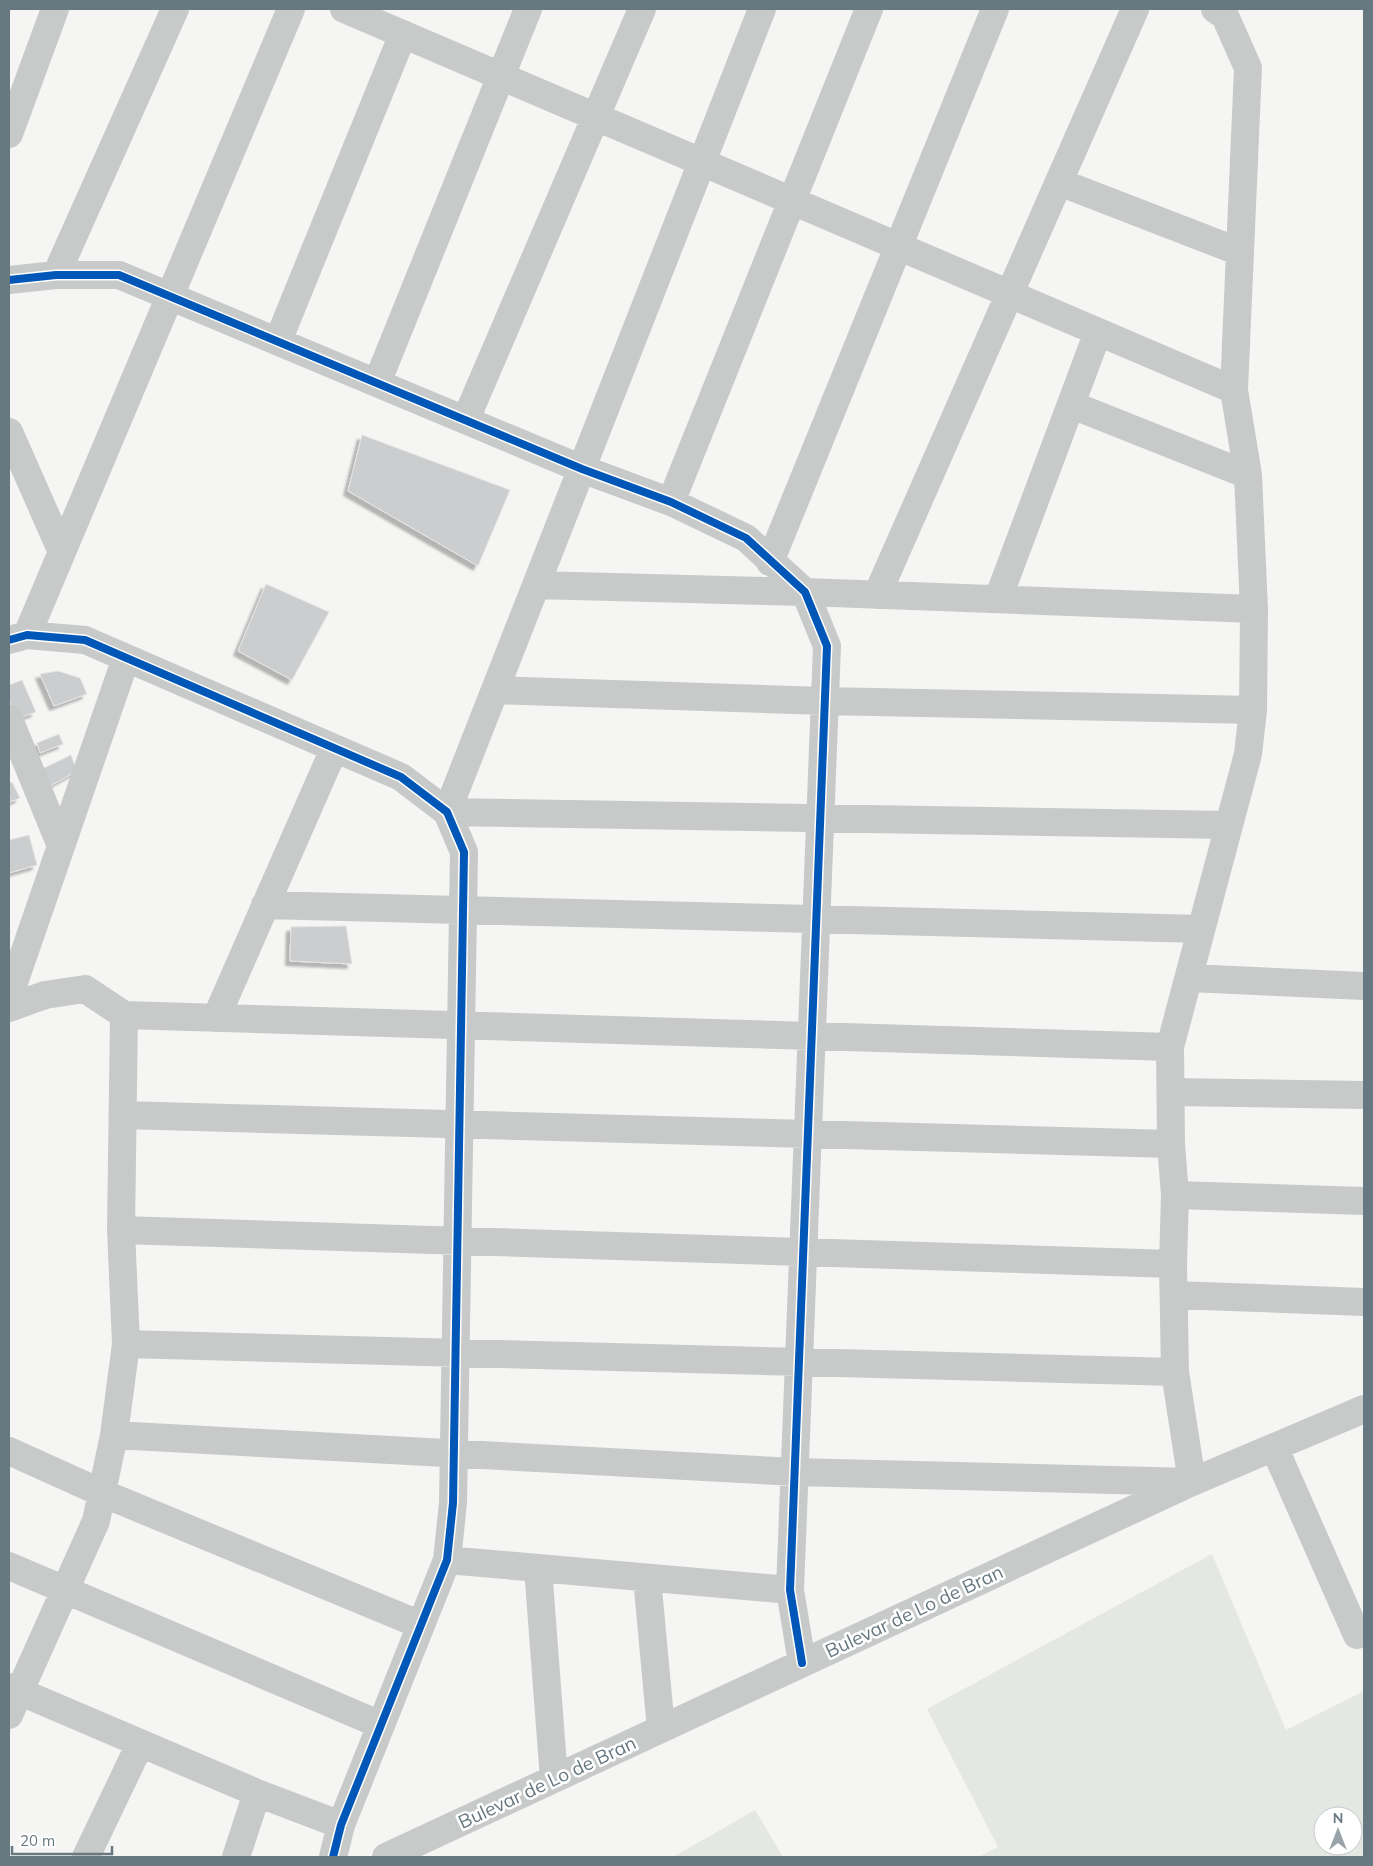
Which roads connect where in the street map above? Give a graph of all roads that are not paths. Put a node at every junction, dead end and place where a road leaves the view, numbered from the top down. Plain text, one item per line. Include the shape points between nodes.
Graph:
1 (55, 9) edge
2 (175, 9) edge
3 (291, 9) edge
4 (344, 9) edge
5 (528, 9) edge
6 (642, 9) edge
7 (762, 9) edge
8 (870, 9) edge
9 (995, 9) edge
10 (1135, 9) edge
11 (1215, 9) edge
12 (403, 34) junction
13 (500, 76) junction
14 (12, 111) edge
15 (596, 117) junction
16 (701, 162) junction
17 (1059, 182) junction
18 (792, 200) junction
19 (898, 246) junction
20 (1240, 252) junction
21 (56, 275) junction
22 (9, 280) edge
23 (1011, 294) junction
24 (170, 296) junction
25 (1098, 332) junction
26 (278, 341) junction
27 (378, 383) junction
28 (1234, 390) junction
29 (1072, 405) junction
30 (466, 420) junction
31 (9, 432) edge
32 (582, 468) junction
33 (1248, 475) junction
34 (671, 502) junction
35 (62, 552) junction
36 (770, 562) junction
37 (536, 585) junction
38 (805, 592) junction
39 (877, 595) junction
40 (998, 599) junction
41 (1254, 610) junction
42 (18, 637) edge
43 (126, 658) junction
44 (495, 690) junction
45 (825, 701) junction
46 (1253, 710) junction
47 (9, 719) edge
48 (334, 749) junction
49 (447, 812) junction
50 (820, 818) junction
51 (1229, 825) junction
52 (61, 846) junction
53 (266, 905) junction
54 (463, 910) junction
55 (816, 919) junction
56 (1201, 929) junction
57 (1188, 978) junction
58 (1364, 986) edge
59 (9, 997) edge
60 (9, 1008) edge
61 (124, 1015) junction
62 (216, 1018) junction
63 (461, 1025) junction
64 (812, 1036) junction
65 (1170, 1047) junction
66 (1171, 1092) junction
67 (1364, 1096) edge
68 (123, 1115) junction
69 (460, 1124) junction
70 (808, 1134) junction
71 (1171, 1144) junction
72 (1175, 1195) junction
73 (1364, 1201) edge
74 (121, 1230) junction
75 (457, 1240) junction
76 (804, 1252) junction
77 (1173, 1264) junction
78 (1174, 1295) junction
79 (1364, 1302) edge
80 (126, 1344) junction
81 (455, 1353) junction
82 (799, 1362) junction
83 (1175, 1372) junction
84 (1364, 1409) edge
85 (114, 1435) junction
86 (1274, 1446) junction
87 (9, 1451) edge
88 (454, 1454) junction
89 (795, 1472) junction
90 (1192, 1482) junction
91 (102, 1493) junction
92 (447, 1560) junction
93 (9, 1566) edge
94 (538, 1568) junction
95 (647, 1578) junction
96 (66, 1589) junction
97 (790, 1590) junction
98 (421, 1626) junction
99 (1357, 1635) dead end
100 (802, 1663) junction
101 (12, 1698) edge
102 (381, 1725) junction
103 (660, 1729) junction
104 (140, 1744) junction
105 (554, 1779) junction
106 (257, 1793) junction
107 (340, 1825) junction
108 (86, 1857) edge
109 (236, 1857) edge
110 (333, 1857) edge
111 (386, 1857) edge

1 - 14 street
2 - 21 street
3 - 24 street
4 - 12 street
5 - 13 street
6 - 15 street
7 - 16 street
8 - 18 street
9 - 19 street
10 - 17 street
11 - 20 street via 1225,16 1248,68
12 - 13 street
12 - 26 street
13 - 15 street
13 - 27 street
15 - 16 street
15 - 30 street
16 - 18 street
16 - 32 street
17 - 20 street
17 - 23 street
18 - 19 street
18 - 34 street
19 - 23 street
19 - 36 street
20 - 28 street
21 - 22 street
21 - 24 street via 119,275
23 - 25 street
23 - 39 street
24 - 26 street
24 - 35 street
25 - 28 street
25 - 29 street
26 - 27 street
27 - 30 street
28 - 33 street
29 - 33 street
29 - 40 street
30 - 32 street
31 - 35 street
32 - 34 street
32 - 37 street
33 - 41 street
34 - 36 street via 746,538
35 - 42 street
36 - 38 street
37 - 38 street
37 - 44 street
38 - 39 street
38 - 45 street via 827,646
39 - 40 street
40 - 41 street
41 - 46 street
42 - 43 street via 85,640
43 - 48 street
43 - 52 street
44 - 45 street
44 - 49 street
45 - 46 street
45 - 50 street
46 - 51 street via 1248,754
47 - 52 street
48 - 49 street via 401,777
48 - 53 street
49 - 50 street
49 - 54 street via 464,852
50 - 51 street
50 - 55 street
51 - 56 street
52 - 59 street
53 - 54 street
53 - 62 street
54 - 55 street
54 - 63 street
55 - 56 street
55 - 64 street
56 - 57 street
57 - 58 street
57 - 65 street
60 - 61 street via 45,995 85,989
61 - 62 street
61 - 68 street
62 - 63 street
63 - 64 street
63 - 69 street
64 - 65 street
64 - 70 street
65 - 66 street
66 - 67 street
66 - 71 street
68 - 69 street
68 - 74 street
69 - 70 street
69 - 75 street
70 - 71 street
70 - 76 street
71 - 72 street
72 - 73 street
72 - 77 street
74 - 75 street
74 - 80 street
75 - 76 street
75 - 81 street
76 - 77 street
76 - 82 street
77 - 78 street
78 - 79 street
78 - 83 street
80 - 81 street
80 - 85 street
81 - 82 street
81 - 88 street
82 - 83 street
82 - 89 street
83 - 90 street
84 - 86 street, Bulevar de Lo de Bran
85 - 88 street
85 - 91 street
86 - 90 street, Bulevar de Lo de Bran
86 - 99 street
87 - 91 street
88 - 89 street
88 - 92 street
89 - 90 street
89 - 97 street
90 - 100 street, Bulevar de Lo de Bran
91 - 96 street via 96,1521
91 - 98 street
92 - 94 street
92 - 98 street
93 - 96 street
94 - 95 street
94 - 105 street
95 - 97 street
95 - 103 street
96 - 101 street
96 - 102 street
97 - 100 street
98 - 102 street
100 - 103 street, Bulevar de Lo de Bran
101 - 104 street
102 - 107 street
103 - 105 street, Bulevar de Lo de Bran
104 - 106 street
104 - 108 street
105 - 111 street, Bulevar de Lo de Bran
106 - 107 street
106 - 109 street
107 - 110 street

